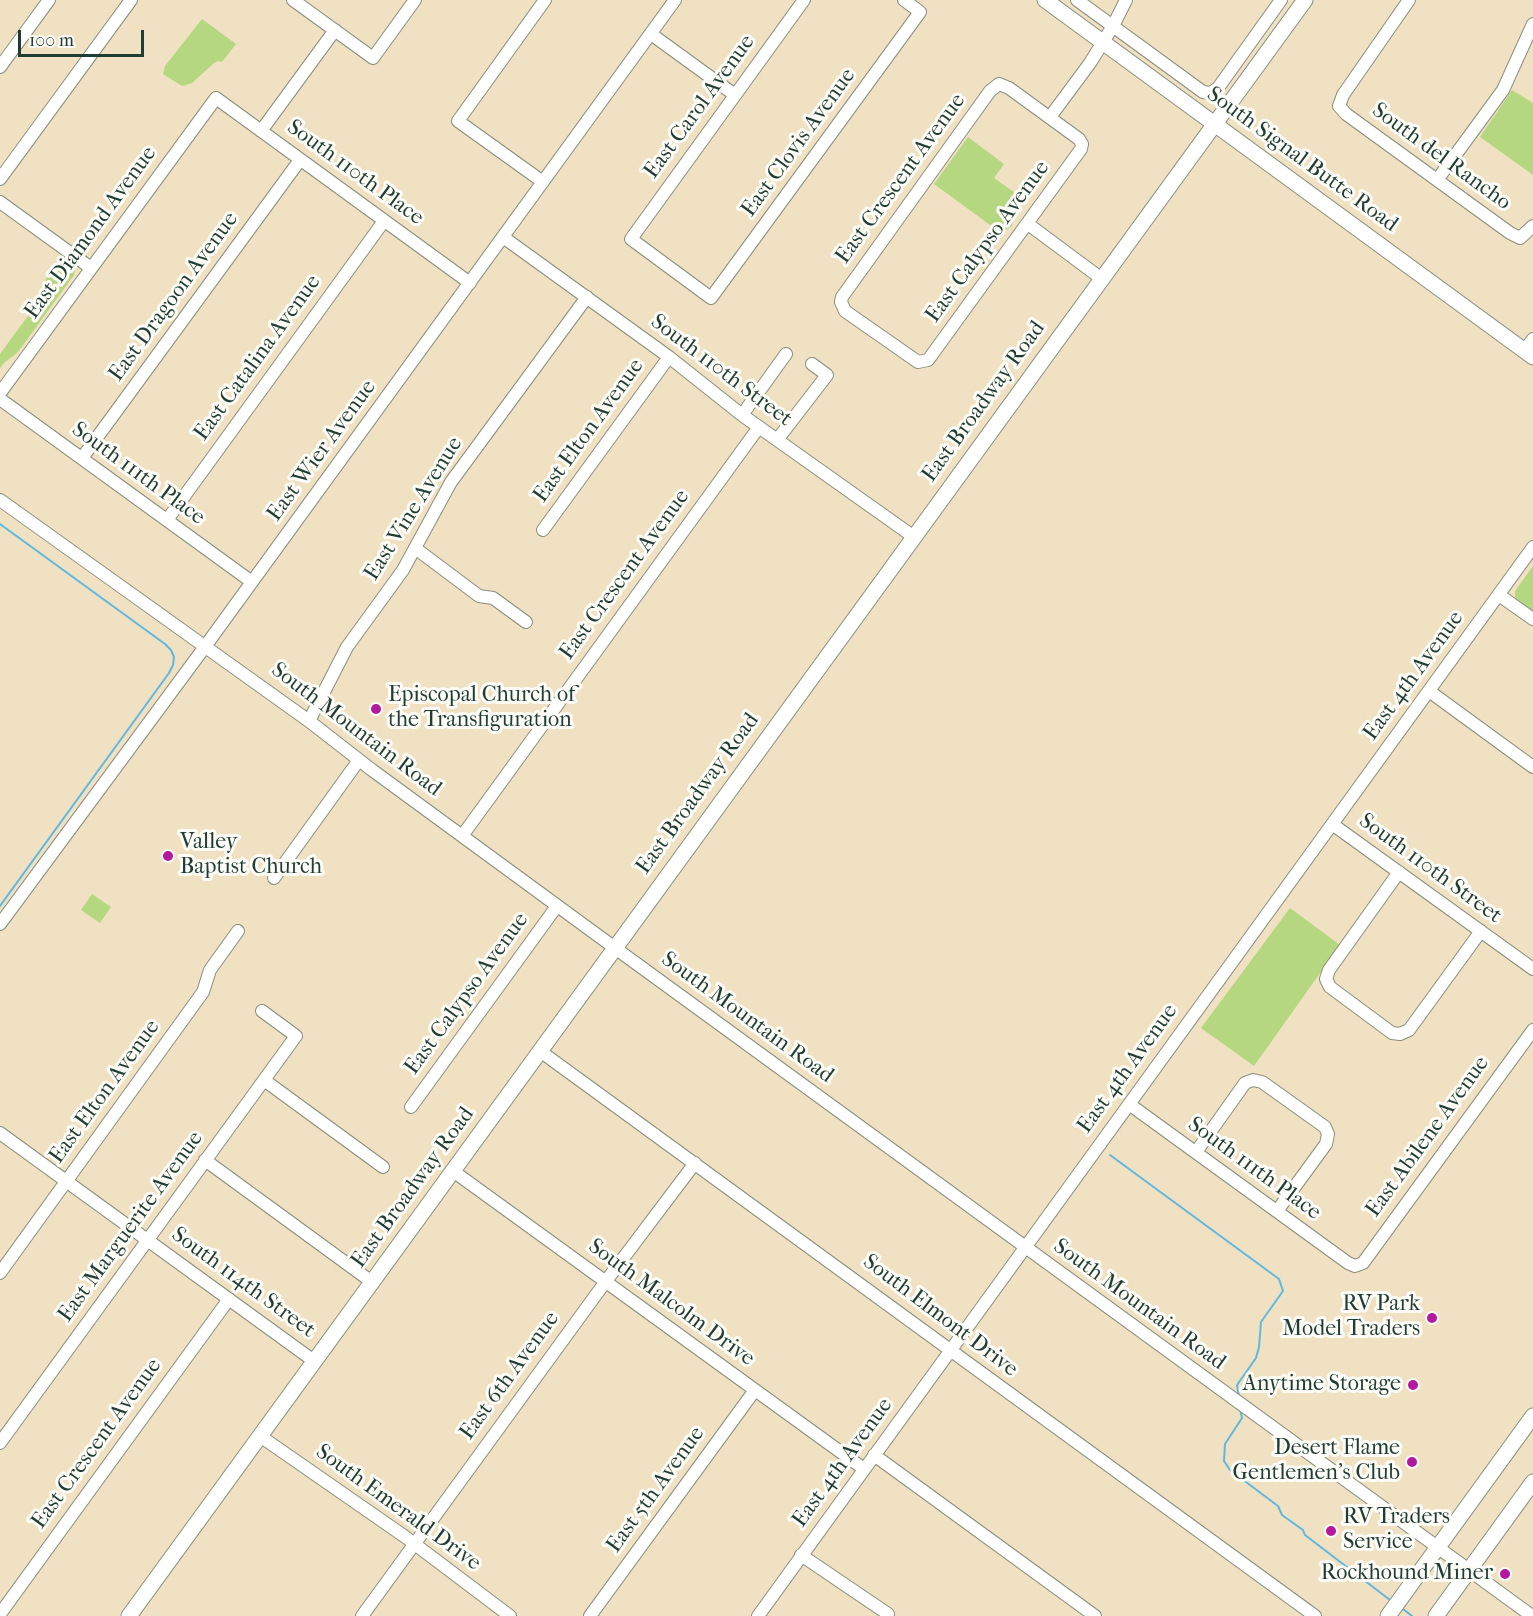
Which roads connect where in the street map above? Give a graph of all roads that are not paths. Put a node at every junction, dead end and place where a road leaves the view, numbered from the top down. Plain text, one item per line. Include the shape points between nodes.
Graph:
1 (49, 0) edge
2 (131, 0) edge
3 (293, 0) edge
4 (415, 0) edge
5 (545, 0) edge
6 (675, 0) edge
7 (804, 0) edge
8 (903, 0) edge
9 (1045, 0) edge
10 (1077, 0) edge
11 (1126, 0) edge
12 (1281, 0) edge
13 (1305, 0) edge
14 (1409, 0) edge
15 (1533, 24) edge
16 (1113, 26) junction
17 (335, 30) junction
18 (651, 34) junction
19 (1102, 42) junction
20 (0, 67) edge
21 (735, 95) junction
22 (216, 98) joint
23 (1050, 117) junction
24 (1214, 124) junction
25 (261, 131) junction
26 (300, 160) junction
27 (0, 179) edge
28 (1437, 180) junction
29 (543, 182) junction
30 (0, 202) edge
31 (384, 221) junction
32 (1028, 224) junction
33 (1533, 226) edge
34 (503, 237) junction
35 (631, 239) joint
36 (91, 268) junction
37 (1102, 279) junction
38 (470, 283) junction
39 (586, 297) junction
40 (1530, 349) edge
41 (786, 354) dead end
42 (669, 357) junction
43 (923, 362) joint
44 (812, 364) dead end
45 (0, 393) edge
46 (0, 399) edge
47 (742, 415) junction
48 (759, 427) junction
49 (777, 440) junction
50 (82, 458) junction
51 (0, 500) edge
52 (167, 520) junction
53 (543, 530) dead end
54 (914, 537) junction
55 (415, 548) junction
56 (1533, 548) edge
57 (252, 582) junction
58 (1499, 595) junction
59 (1533, 619) edge
60 (526, 622) dead end
61 (204, 648) junction
62 (1429, 691) junction
63 (309, 721) junction
64 (359, 760) junction
65 (1532, 765) edge
66 (1332, 824) junction
67 (462, 836) junction
68 (1399, 872) junction
69 (274, 878) dead end
70 (556, 906) junction
71 (0, 924) edge
72 (238, 931) dead end
73 (1481, 931) junction
74 (615, 948) junction
75 (1533, 969) edge
76 (262, 1011) dead end
77 (1533, 1030) edge
78 (540, 1051) junction
79 (264, 1080) junction
80 (1129, 1104) junction
81 (411, 1107) dead end
82 (0, 1133) edge
83 (1196, 1152) junction
84 (205, 1160) junction
85 (695, 1163) junction
86 (383, 1167) dead end
87 (453, 1171) junction
88 (67, 1181) junction
89 (1277, 1211) junction
90 (148, 1240) junction
91 (1025, 1248) junction
92 (1355, 1266) joint
93 (0, 1273) edge
94 (606, 1281) junction
95 (372, 1282) junction
96 (229, 1299) junction
97 (950, 1351) junction
98 (314, 1361) junction
99 (755, 1390) junction
100 (1533, 1416) edge
101 (260, 1436) junction
102 (0, 1443) edge
103 (874, 1455) junction
104 (864, 1469) junction
105 (1533, 1482) edge
106 (413, 1544) junction
107 (1437, 1549) junction
108 (801, 1555) junction
109 (1469, 1570) junction
110 (0, 1614) edge
111 (764, 1614) edge
112 (888, 1614) dead end
113 (129, 1616) edge
114 (362, 1616) edge
115 (510, 1616) edge
116 (590, 1616) edge
117 (1095, 1616) edge
118 (1315, 1616) edge
119 (1388, 1616) edge
120 (1436, 1616) edge
121 (1532, 1616) edge

1 - 20 street
2 - 27 street
3 - 17 street
4 - 17 street via 373,58
5 - 29 street via 458,121
6 - 18 street, East Wier Avenue
7 - 21 street, East Carol Avenue
8 - 35 street, East Clovis Avenue via 920,12 711,298
9 - 19 main road, South Signal Butte Road
10 - 16 street, South Signal Butte Road
11 - 16 street
12 - 16 street, South Signal Butte Road via 1211,93 1203,92
13 - 24 main road, East Broadway Road
14 - 28 street, South del Rancho via 1339,106
15 - 28 street via 1503,90
16 - 19 street
17 - 25 street
18 - 21 street
18 - 29 street, East Wier Avenue
19 - 23 street
19 - 24 main road, South Signal Butte Road
21 - 35 street, East Carol Avenue
22 - 25 street, South 110th Place
22 - 36 street, East Diamond Avenue
23 - 32 street, East Calypso Avenue via 1082,144
23 - 43 street, East Crescent Avenue via 1009,88 999,84 990,91 844,292 841,302 845,311 913,360
24 - 37 main road, East Broadway Road
24 - 40 main road, South Signal Butte Road
25 - 26 street, South 110th Place
26 - 31 street, South 110th Place
26 - 50 street, East Dragoon Avenue
28 - 33 street, South del Rancho via 1520,238
29 - 34 street, East Wier Avenue
30 - 36 street
31 - 38 street, South 110th Place
31 - 52 street, East Catalina Avenue
32 - 37 street
32 - 43 street, East Calypso Avenue
34 - 38 street, East Wier Avenue
34 - 39 street, South 110th Street
36 - 45 street, East Diamond Avenue
37 - 54 main road, East Broadway Road
38 - 57 street, East Wier Avenue
39 - 42 street, South 110th Street
39 - 55 street, East Vine Avenue via 451,482
41 - 47 street
42 - 47 street, South 110th Street
42 - 53 street, East Elton Avenue
44 - 49 street via 827,375
46 - 50 street, South 111th Place
47 - 48 street, South 110th Street
48 - 49 street, South 110th Street
48 - 67 street, East Crescent Avenue
49 - 54 street, South 110th Street
50 - 52 street, South 111th Place
51 - 61 street, South Mountain Road
52 - 57 street, South 111th Place
54 - 74 main road, East Broadway Road
55 - 60 street via 479,596 493,598
55 - 63 street, East Vine Avenue via 347,647
56 - 58 street, East 4th Avenue
57 - 61 street, East Wier Avenue
58 - 59 street
58 - 62 street, East 4th Avenue
61 - 63 street, South Mountain Road
61 - 71 street, East Wier Avenue
62 - 65 street
62 - 66 street, East 4th Avenue
63 - 64 street, South Mountain Road
64 - 67 street, South Mountain Road
64 - 69 street
66 - 68 street, South 110th Street
66 - 80 street, East 4th Avenue
67 - 70 street, South Mountain Road
68 - 73 street, South 110th Street
68 - 73 street via 1326,979 1330,987 1392,1033 1409,1030
70 - 74 street, South Mountain Road
70 - 81 street, East Calypso Avenue
72 - 88 street, East Elton Avenue via 210,970 203,992
73 - 75 street, South 110th Street
74 - 78 main road, East Broadway Road
74 - 91 street, South Mountain Road
76 - 79 street, East Marguerite Avenue via 296,1036
77 - 92 street, East Abilene Avenue via 1363,1263
78 - 85 street, South Elmont Drive
78 - 87 main road, East Broadway Road
79 - 84 street, East Marguerite Avenue
79 - 86 street
80 - 83 street, South 111th Place
80 - 91 street, East 4th Avenue
82 - 88 street, South 114th Street
83 - 89 street, South 111th Place
83 - 89 street via 1245,1083 1253,1080 1262,1082 1325,1127 1326,1144
84 - 90 street, East Marguerite Avenue
84 - 95 street
85 - 94 street, East 6th Avenue
85 - 97 street, South Elmont Drive
87 - 94 street, South Malcolm Drive
87 - 95 main road, East Broadway Road
88 - 90 street, South 114th Street
88 - 93 street, East Elton Avenue
89 - 92 street, South 111th Place
90 - 96 street, South 114th Street
90 - 102 street, East Marguerite Avenue
91 - 97 street, East 4th Avenue
91 - 107 street, South Mountain Road
94 - 99 street, South Malcolm Drive
94 - 106 street, East 6th Avenue
95 - 98 main road, East Broadway Road
96 - 98 street, South 114th Street
96 - 110 street, East Crescent Avenue
97 - 103 street, East 4th Avenue
97 - 118 street, South Elmont Drive
98 - 101 main road, East Broadway Road
99 - 104 street, South Malcolm Drive
99 - 116 street, East 5th Avenue
100 - 107 main road
101 - 106 street, South Emerald Drive
101 - 113 main road, East Broadway Road
103 - 104 street, East 4th Avenue
103 - 117 street
104 - 108 street, East 4th Avenue
105 - 109 main road
106 - 114 street, East 6th Avenue
106 - 115 street, South Emerald Drive
107 - 109 street, South Mountain Road
107 - 119 main road
108 - 111 street, East 4th Avenue
108 - 112 street
109 - 120 main road
109 - 121 street, South Mountain Road

